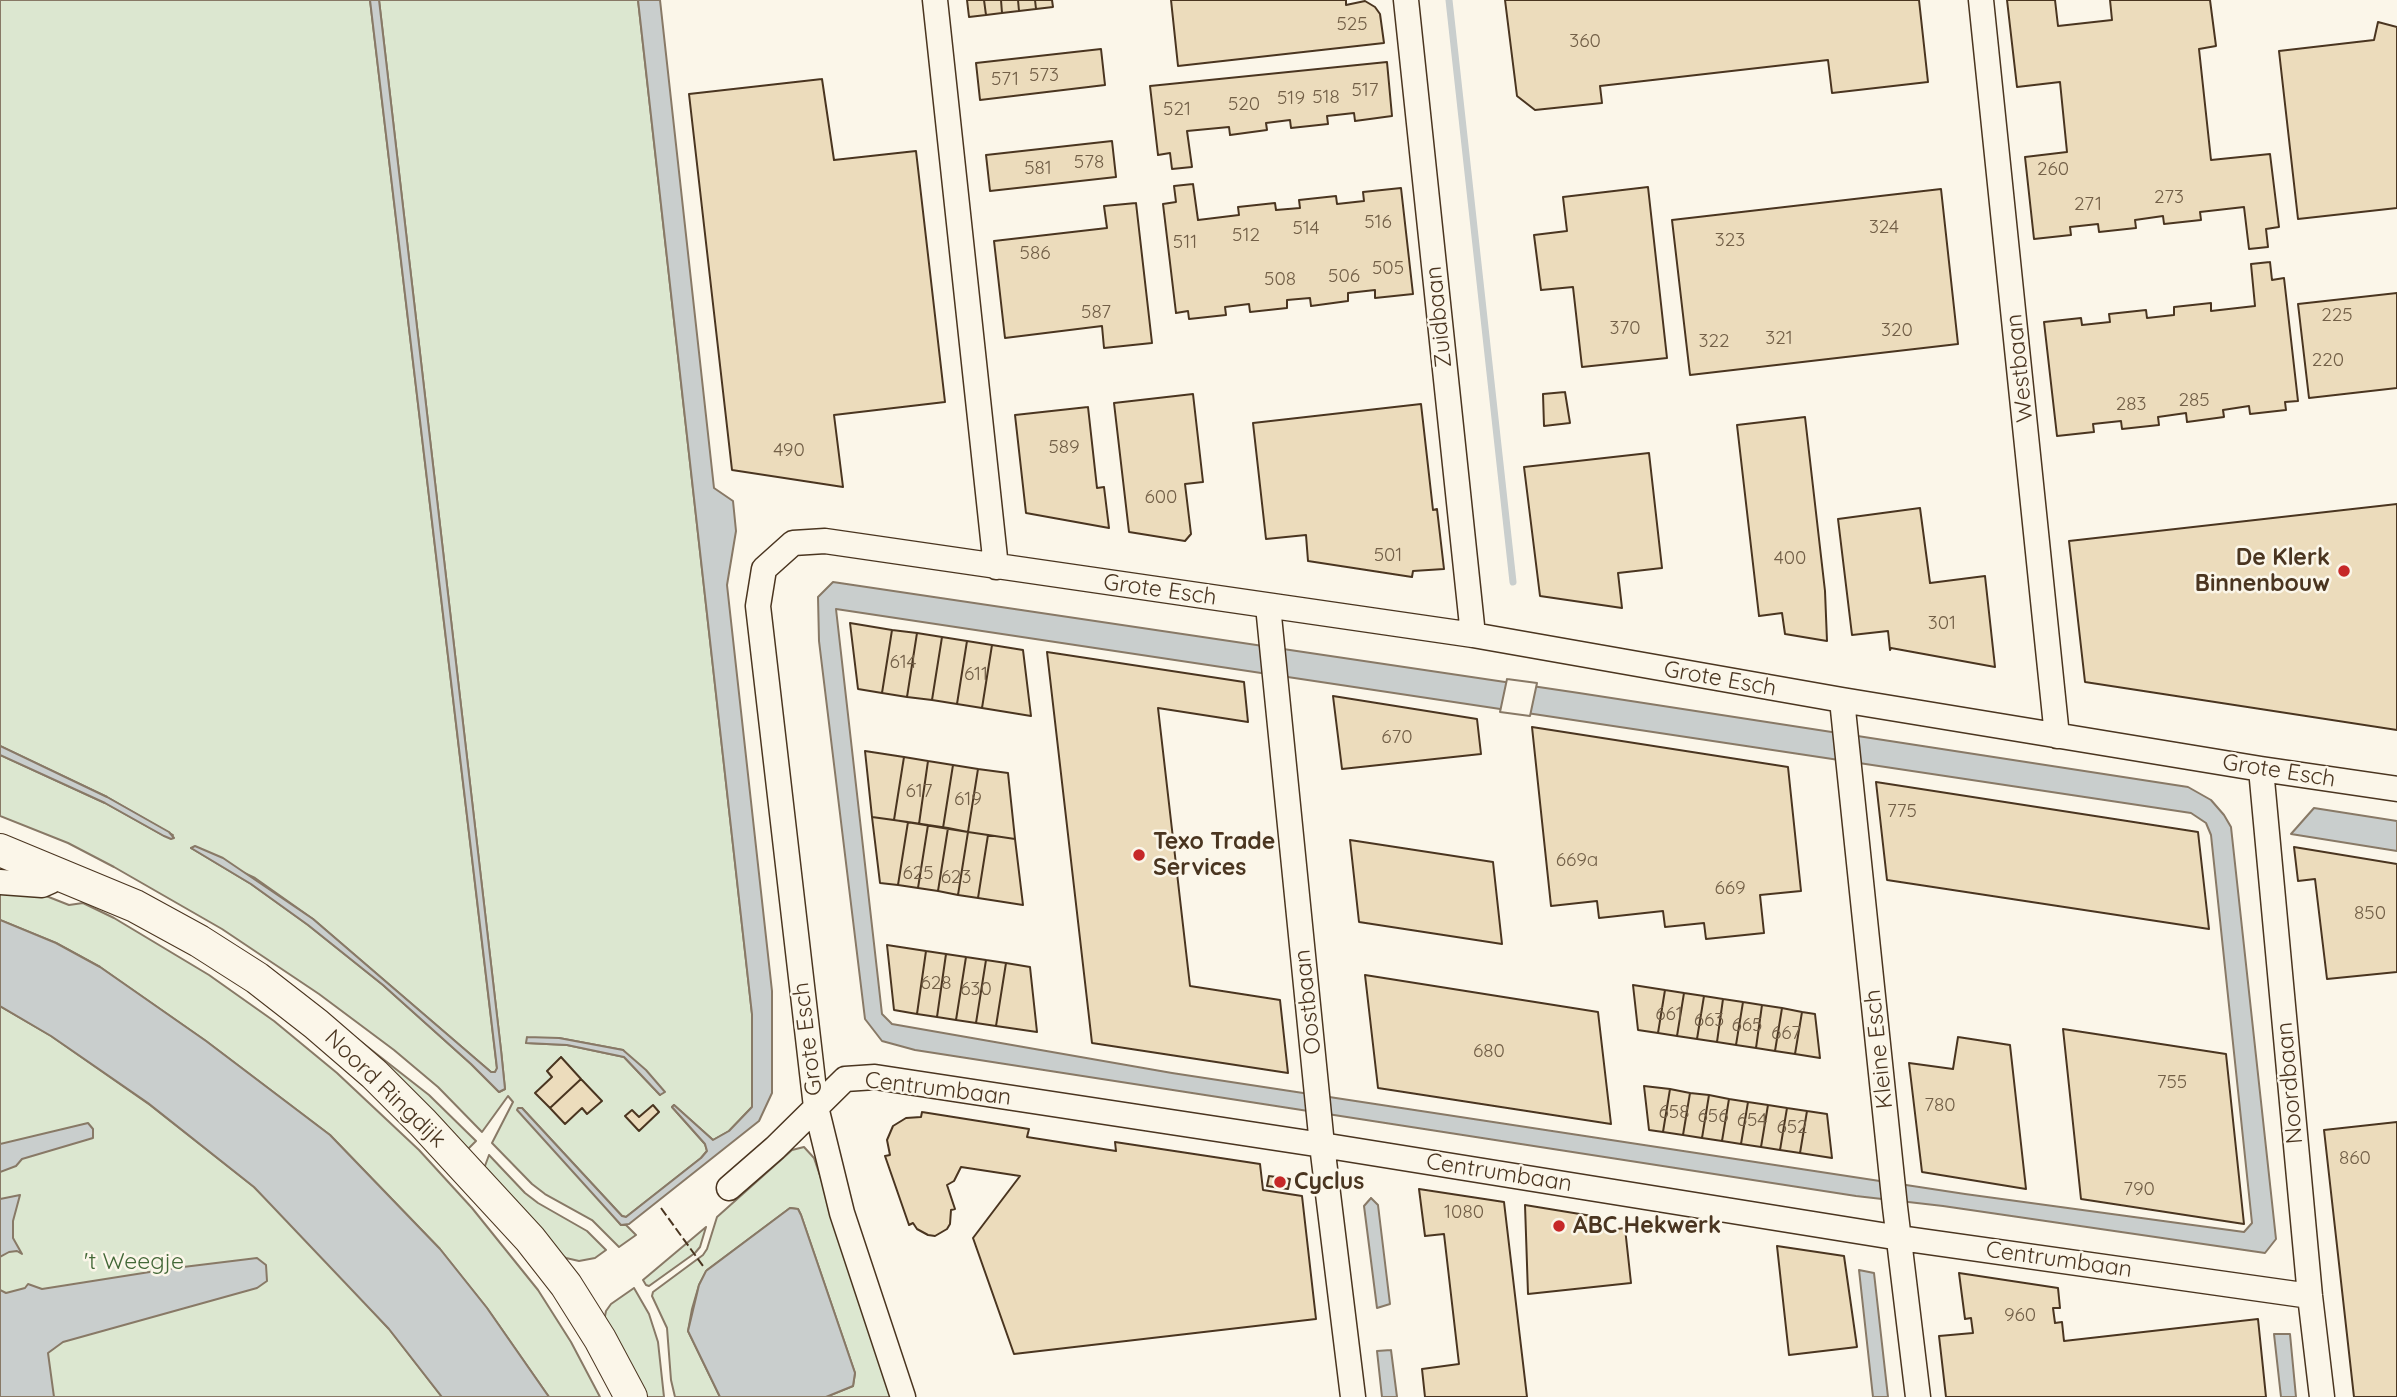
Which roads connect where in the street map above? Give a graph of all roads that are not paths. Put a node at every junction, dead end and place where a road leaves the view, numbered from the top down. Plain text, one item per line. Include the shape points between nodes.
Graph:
1 (935, 0) edge
2 (1406, 0) edge
3 (1981, 0) edge
4 (996, 567) junction
5 (1268, 606) junction
6 (1472, 635) junction
7 (1843, 712) junction
8 (2057, 736) junction
9 (2261, 769) junction
10 (2397, 789) edge
11 (0, 850) edge
12 (57, 872) junction
13 (0, 882) edge
14 (816, 1107) junction
15 (1322, 1145) junction
16 (729, 1188) dead end
17 (1900, 1238) junction
18 (2310, 1296) junction
19 (606, 1397) edge
20 (631, 1397) edge
21 (903, 1397) edge
22 (1353, 1397) edge
23 (1918, 1397) edge
24 (2322, 1397) edge

1 - 4 street
2 - 6 street, Zuidbaan
3 - 8 street, Westbaan
4 - 5 street, Grote Esch
4 - 14 street, Grote Esch via 825,541 793,544 764,569 758,606
5 - 6 street, Grote Esch
5 - 15 street, Oostbaan
6 - 7 street, Grote Esch
7 - 8 street, Grote Esch
7 - 17 street, Kleine Esch
8 - 9 street, Grote Esch
9 - 10 street, Grote Esch
9 - 18 street, Noordbaan
11 - 12 main road, Noord Ringdijk
12 - 13 street via 42,885
12 - 19 main road, Noord Ringdijk via 211,969 295,1030 370,1094 434,1158 541,1286
12 - 20 main road, Noord Ringdijk via 135,906 199,941 257,978 374,1074 530,1239 566,1285
14 - 15 street, Centrumbaan via 845,1079 875,1077
14 - 16 street, Centrumbaan
14 - 21 street, Grote Esch via 842,1213
15 - 17 street, Centrumbaan
15 - 22 street, Oostbaan
17 - 18 street, Centrumbaan
17 - 23 street, Kleine Esch
18 - 24 street, Noordbaan

